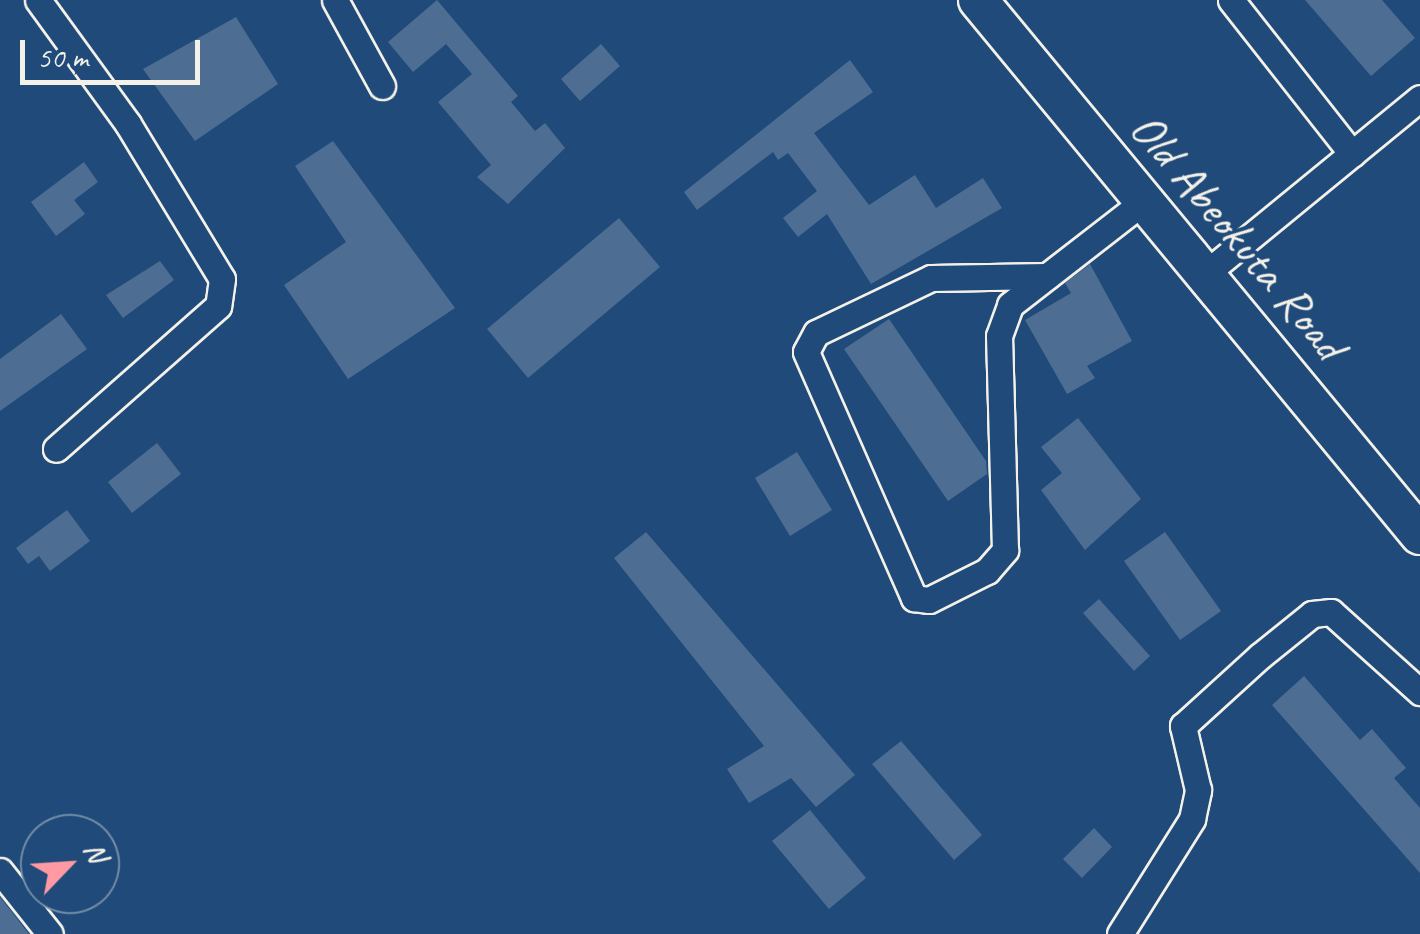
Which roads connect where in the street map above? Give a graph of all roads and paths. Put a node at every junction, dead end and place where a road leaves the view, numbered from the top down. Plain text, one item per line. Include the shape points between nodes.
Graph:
1 (38, 0) edge
2 (335, 0) edge
3 (978, 0) edge
4 (1231, 0) edge
5 (382, 86) dead end
6 (1420, 98) edge
7 (1352, 154) junction
8 (1144, 201) junction
9 (1204, 274) junction
10 (1047, 276) junction
11 (56, 449) dead end
12 (1420, 535) edge
13 (1420, 692) edge
14 (0, 871) edge
15 (50, 934) edge
16 (1120, 934) edge

1 - 11 street via 128,124 222,279 218,306
2 - 5 street
3 - 8 highway, Old Abeokuta Road
4 - 7 street
6 - 7 street
7 - 9 street
8 - 9 highway, Old Abeokuta Road
8 - 10 street
9 - 12 highway, Old Abeokuta Road
10 - 10 street via 1010,304 999,336 1005,550 987,571 929,600 914,598 806,352 816,332 931,278
13 - 16 street via 1331,612 1312,614 1184,726 1198,790 1192,818
14 - 15 street

